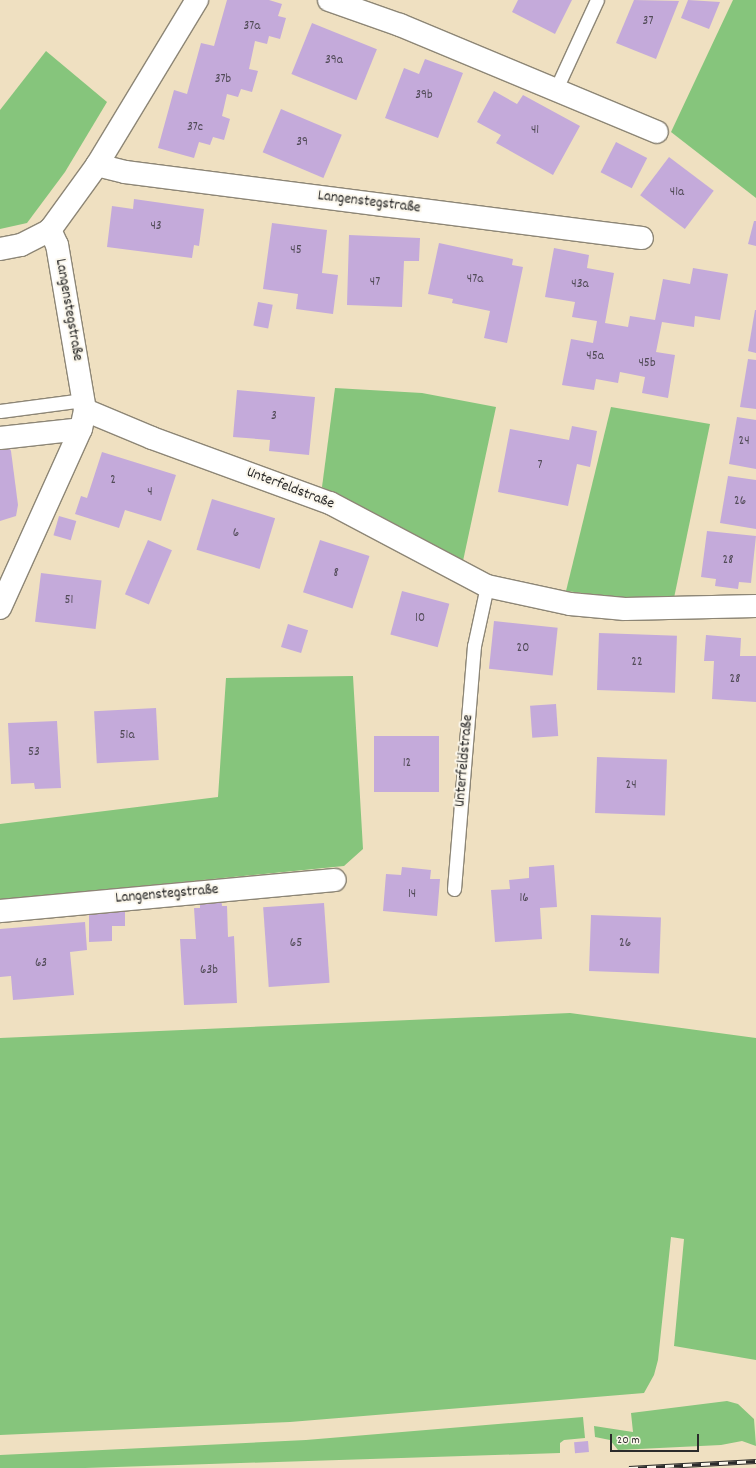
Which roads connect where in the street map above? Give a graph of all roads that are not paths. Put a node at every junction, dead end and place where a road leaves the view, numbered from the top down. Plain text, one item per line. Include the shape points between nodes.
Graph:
1 (197, 0) edge
2 (329, 0) edge
3 (597, 0) edge
4 (556, 89) junction
5 (657, 132) dead end
6 (97, 165) junction
7 (50, 230) junction
8 (642, 238) dead end
9 (0, 249) edge
10 (0, 411) edge
11 (83, 413) junction
12 (0, 438) edge
13 (487, 586) junction
14 (756, 606) edge
15 (0, 608) edge
16 (335, 880) dead end
17 (454, 889) dead end
18 (0, 911) edge

1 - 6 street
2 - 4 street via 400,25
3 - 4 lane
4 - 5 street
6 - 7 street
6 - 8 street, Langenstegstraße via 125,172
7 - 9 street via 21,245
7 - 11 street, Langenstegstraße via 58,245
10 - 11 lane
11 - 12 street
11 - 13 street, Unterfeldstraße via 330,503
11 - 15 street
13 - 14 street, Unterfeldstraße via 570,604 625,609
13 - 17 lane, Unterfeldstraße via 474,646
16 - 18 street, Langenstegstraße

